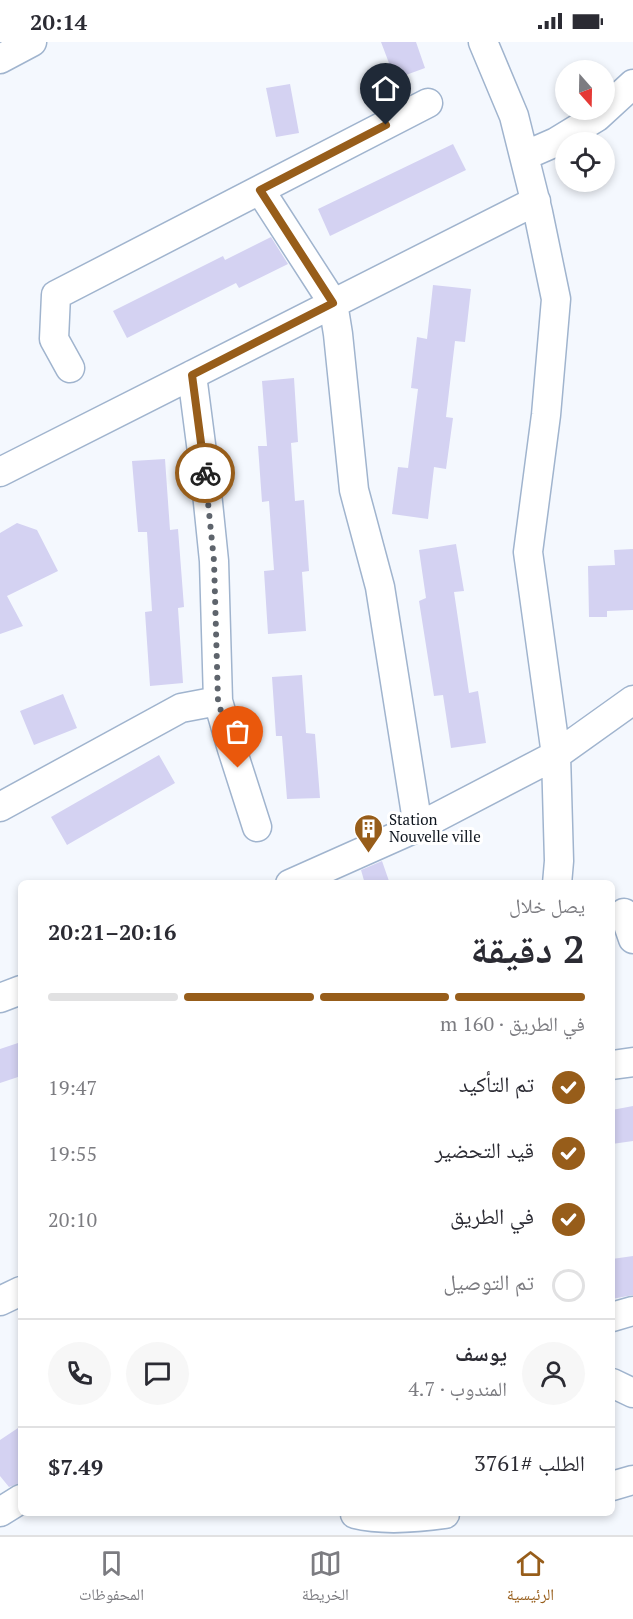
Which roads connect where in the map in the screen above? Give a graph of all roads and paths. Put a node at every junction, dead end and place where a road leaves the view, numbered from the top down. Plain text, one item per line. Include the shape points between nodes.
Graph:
1 (32, 42) edge
2 (483, 42) edge
3 (0, 59) edge
4 (633, 84) edge
5 (429, 103) dead end
6 (524, 156) junction
7 (260, 190) junction
8 (536, 201) junction
9 (333, 303) junction
10 (70, 368) dead end
11 (192, 375) junction
12 (0, 472) edge
13 (633, 700) edge
14 (218, 701) junction
15 (556, 755) junction
16 (0, 807) edge
17 (257, 827) dead end
18 (418, 827) junction
19 (299, 880) edge
20 (557, 880) edge
21 (624, 913) dead end
22 (633, 939) edge
23 (18, 991) edge
24 (0, 998) edge
25 (633, 1062) edge
26 (615, 1065) edge
27 (18, 1292) edge
28 (0, 1301) edge
29 (633, 1311) edge
30 (615, 1316) edge
31 (615, 1384) edge
32 (633, 1393) edge
33 (633, 1480) edge
34 (615, 1485) edge
35 (18, 1501) edge
36 (0, 1512) edge
37 (364, 1516) edge
38 (418, 1516) edge

1 - 3 street
2 - 6 street via 514,116
4 - 6 street via 597,117
5 - 7 street
6 - 8 street
7 - 9 street
7 - 10 street via 57,295 54,339
8 - 9 street
8 - 15 street via 556,299 528,552
9 - 11 street
9 - 18 street via 354,490 380,587
11 - 12 street
11 - 14 street via 214,561
13 - 15 street
14 - 16 street via 181,708
14 - 17 street
15 - 18 street
15 - 20 street
18 - 19 street
21 - 22 street
23 - 24 street
25 - 26 street
27 - 28 street
29 - 30 street
31 - 32 street
33 - 34 street
35 - 36 street
37 - 38 street

